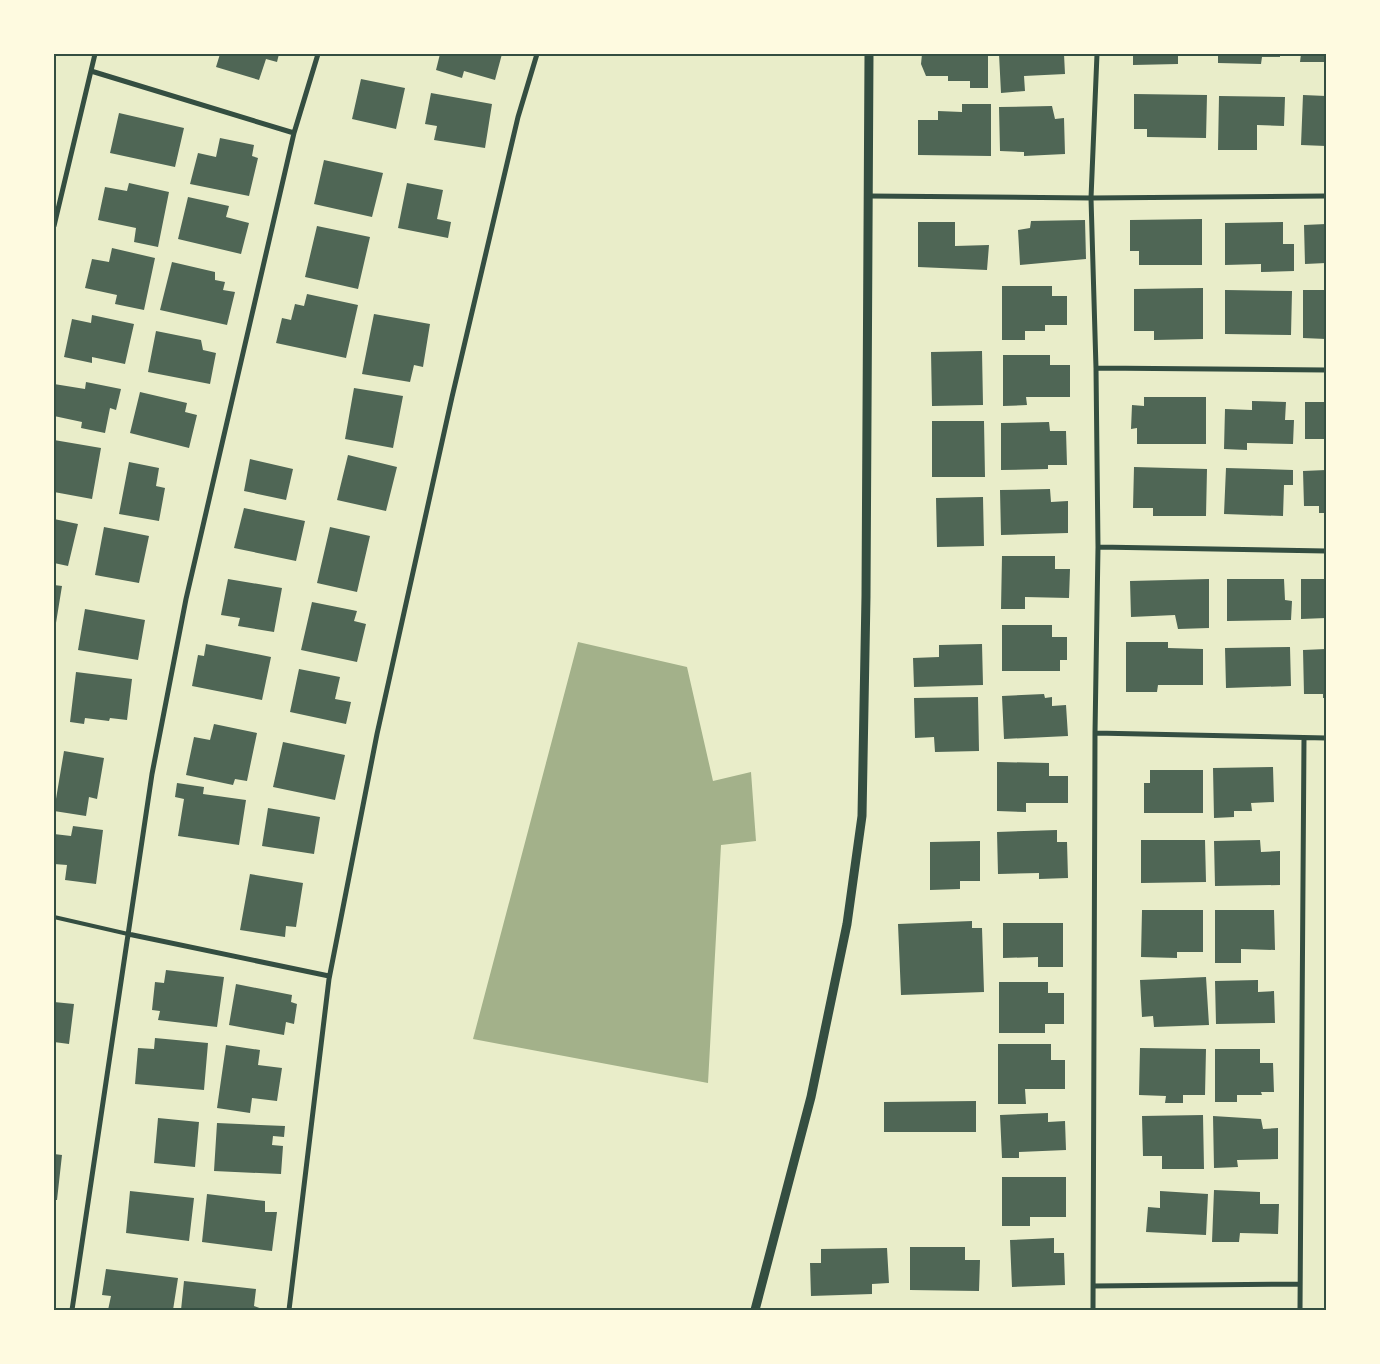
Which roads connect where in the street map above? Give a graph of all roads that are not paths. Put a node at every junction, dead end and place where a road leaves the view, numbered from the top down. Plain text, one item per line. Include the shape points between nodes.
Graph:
1 (95, 54) edge
2 (318, 54) edge
3 (536, 54) edge
4 (869, 54) edge
5 (1097, 54) edge
6 (90, 71) junction
7 (294, 133) junction
8 (869, 196) junction
9 (1326, 196) edge
10 (1091, 198) junction
11 (54, 226) edge
12 (1096, 368) junction
13 (1326, 370) edge
14 (1098, 547) junction
15 (1326, 551) edge
16 (1095, 733) junction
17 (1304, 738) junction
18 (1326, 738) edge
19 (54, 917) edge
20 (128, 934) junction
21 (330, 976) junction
22 (1300, 1284) junction
23 (1093, 1286) junction
24 (72, 1310) edge
25 (288, 1310) edge
26 (755, 1310) edge
27 (1093, 1310) edge
28 (1300, 1310) edge

1 - 6 street
2 - 7 street
3 - 21 street via 518,118 418,546 375,743
4 - 8 street
5 - 10 street
6 - 7 street
6 - 11 street
7 - 20 street via 186,598 152,774
8 - 10 street
8 - 26 street via 862,816 847,924 811,1096
9 - 10 street
10 - 12 street
12 - 13 street
12 - 14 street
14 - 15 street
14 - 16 street
16 - 17 street
16 - 23 street
17 - 18 street
17 - 22 street
19 - 20 lane
20 - 21 street
20 - 24 street
21 - 25 street
22 - 23 street
22 - 28 street
23 - 27 street

